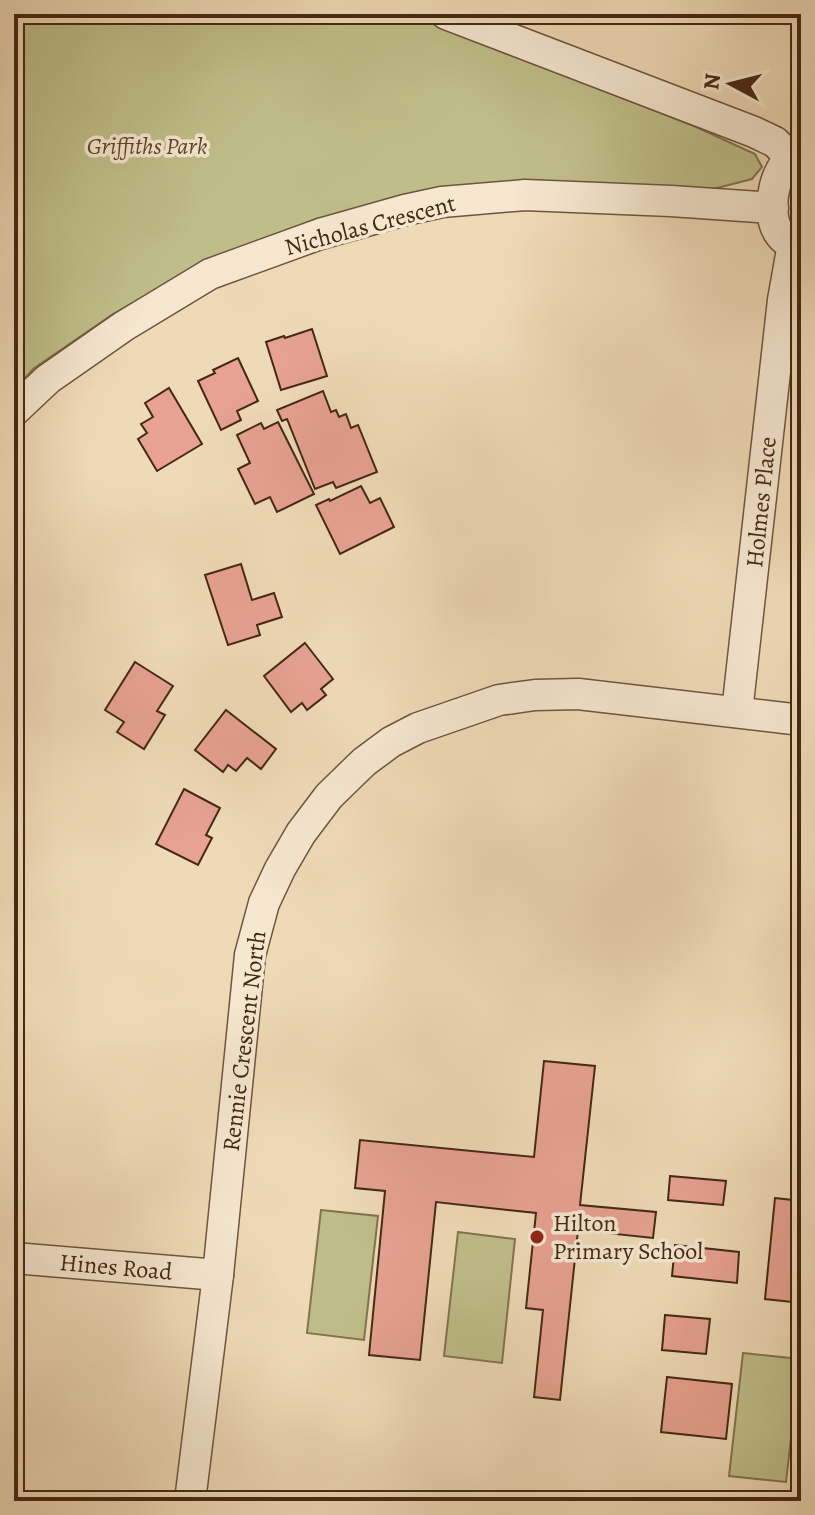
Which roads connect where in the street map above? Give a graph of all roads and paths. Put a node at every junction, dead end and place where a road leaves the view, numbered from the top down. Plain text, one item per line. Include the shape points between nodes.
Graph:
1 (446, 14) edge
2 (796, 156) edge
3 (773, 208) junction
4 (797, 244) edge
5 (14, 411) edge
6 (737, 712) junction
7 (801, 720) edge
8 (14, 1258) edge
9 (218, 1275) junction
10 (190, 1501) edge

1 - 2 street via 754,132
2 - 3 street via 779,174
3 - 4 street via 781,237
3 - 5 street, Nicholas Crescent via 525,195 405,210 210,274 60,370
4 - 6 street, Holmes Place via 783,300
6 - 7 street, Rennie Crescent North
6 - 9 street, Rennie Crescent North via 578,694 499,700 391,742 329,796 280,869 250,955
8 - 9 street, Hines Road
9 - 10 street, Rennie Crescent North

